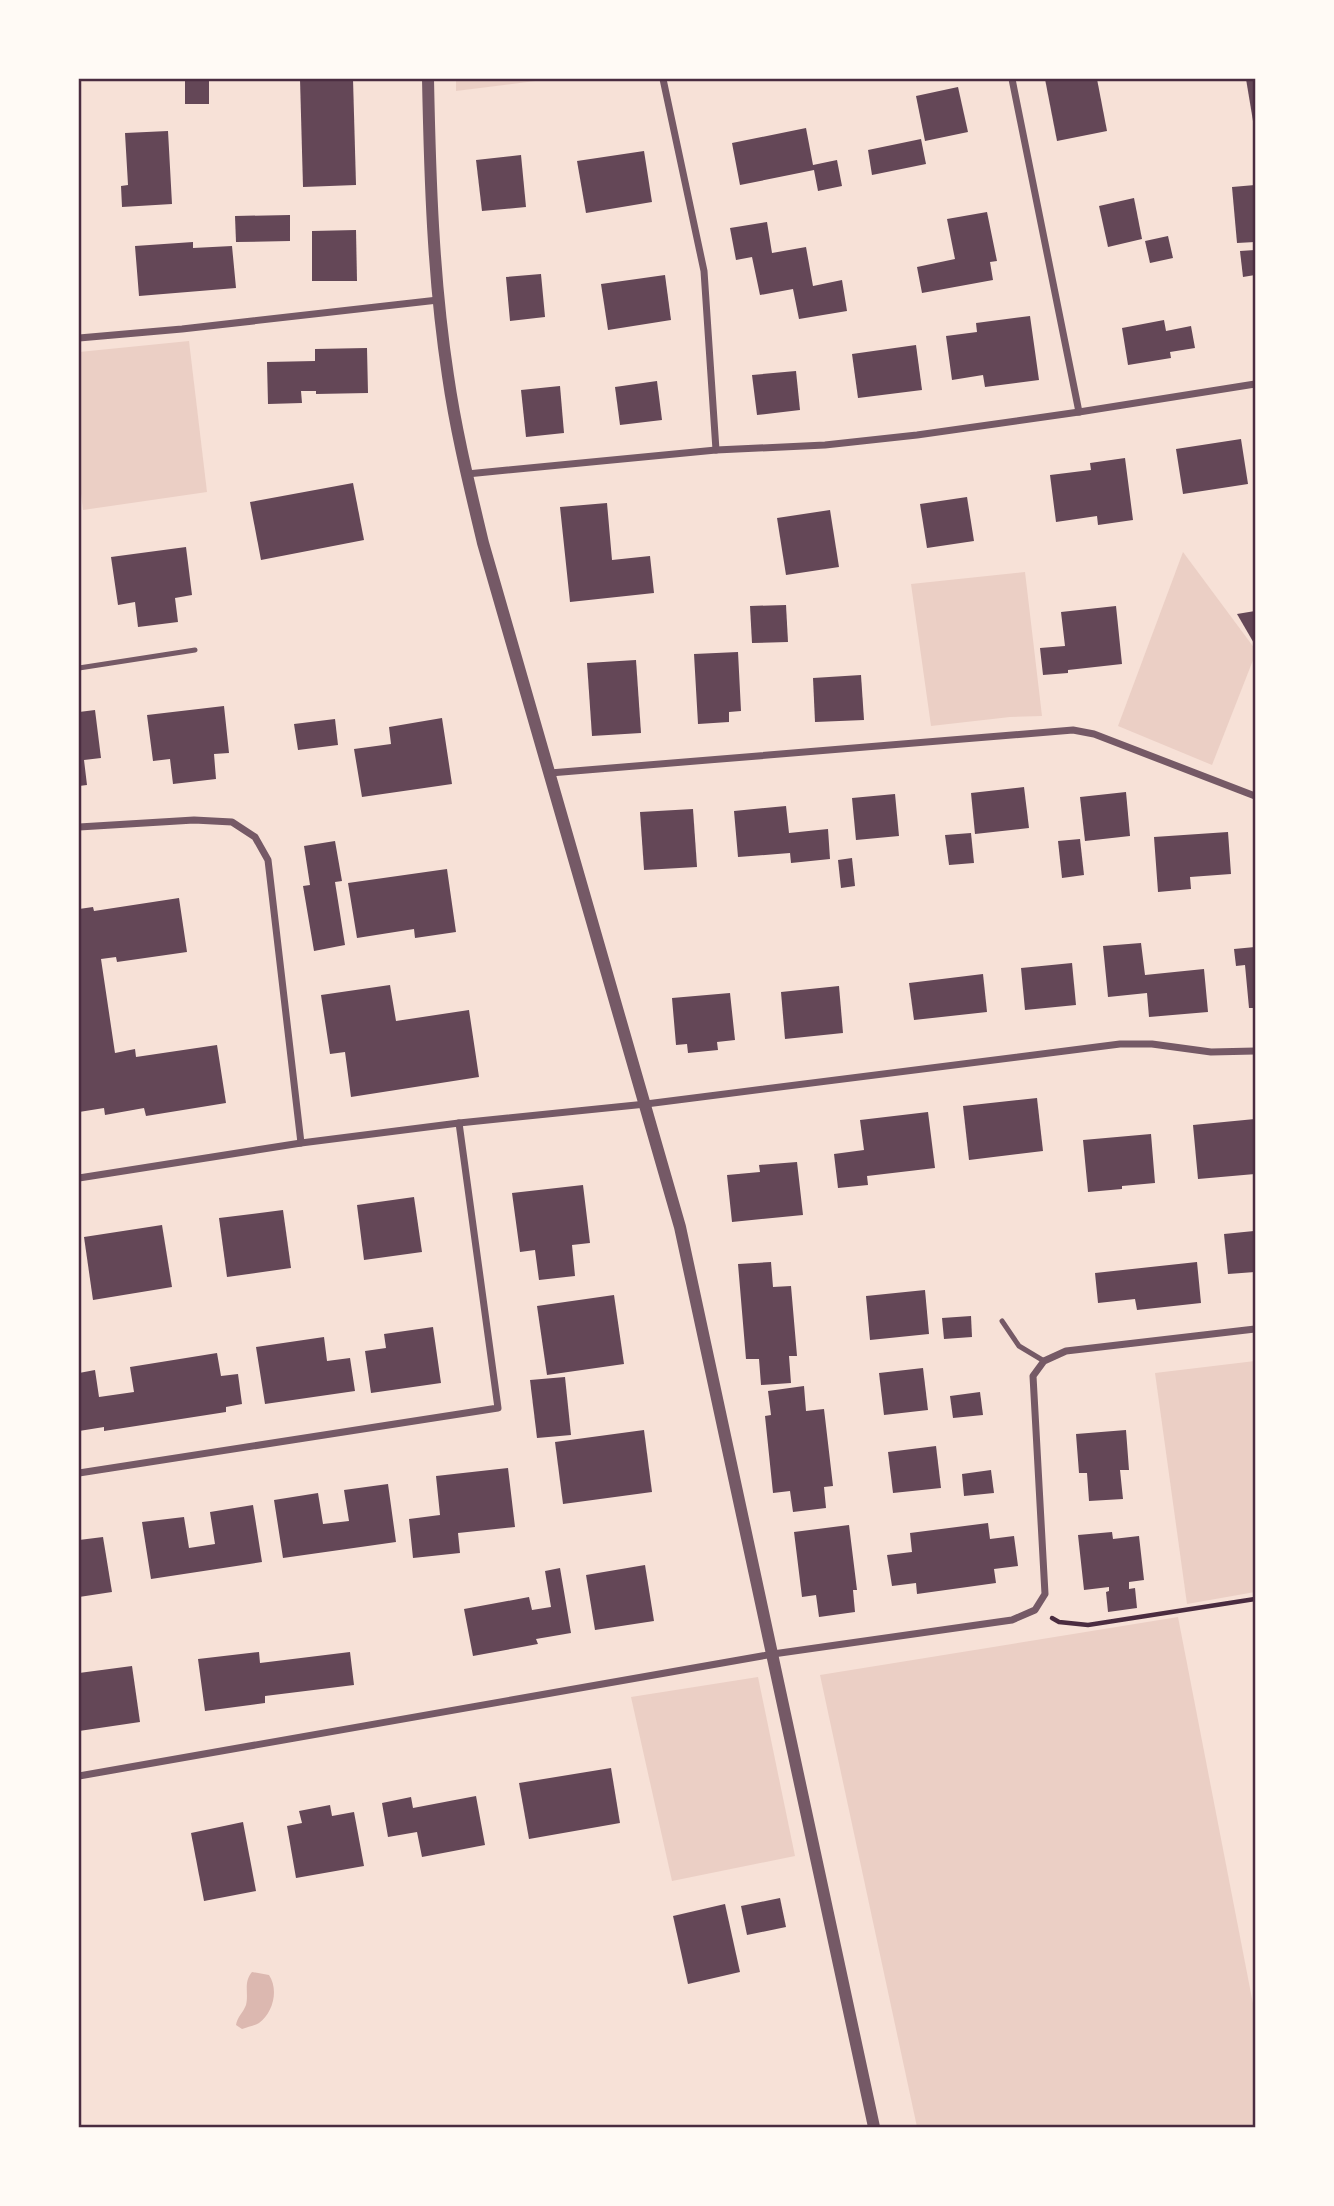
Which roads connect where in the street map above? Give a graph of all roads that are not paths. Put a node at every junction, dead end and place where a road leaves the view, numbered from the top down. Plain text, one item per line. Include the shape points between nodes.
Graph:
1 (428, 79) edge
2 (663, 79) edge
3 (1013, 79) edge
4 (438, 300) junction
5 (79, 338) edge
6 (1255, 384) edge
7 (1079, 412) junction
8 (716, 450) junction
9 (467, 474) junction
10 (195, 650) dead end
11 (79, 668) edge
12 (550, 773) junction
13 (1255, 796) edge
14 (79, 827) edge
15 (1255, 1051) edge
16 (646, 1104) junction
17 (459, 1123) junction
18 (301, 1143) junction
19 (79, 1178) edge
20 (1002, 1321) dead end
21 (1255, 1329) edge
22 (1044, 1361) junction
23 (79, 1473) edge
24 (773, 1654) junction
25 (79, 1776) edge
26 (874, 2127) edge

1 - 4 street
2 - 8 street via 704,271
3 - 7 street
4 - 5 street
4 - 9 street
6 - 7 street
7 - 8 street via 825,445
8 - 9 street
9 - 12 street
10 - 11 lane
12 - 13 street via 1073,730
12 - 16 street
14 - 18 street via 206,820 232,822 255,837 268,859
15 - 16 street via 1121,1044
16 - 17 street
16 - 24 street via 680,1227
17 - 18 street
17 - 23 street via 498,1408
18 - 19 street
20 - 22 lane via 1019,1346
21 - 22 street via 1066,1351
22 - 24 street via 1033,1376 1045,1594 1035,1610 1012,1620
24 - 25 street
24 - 26 street

